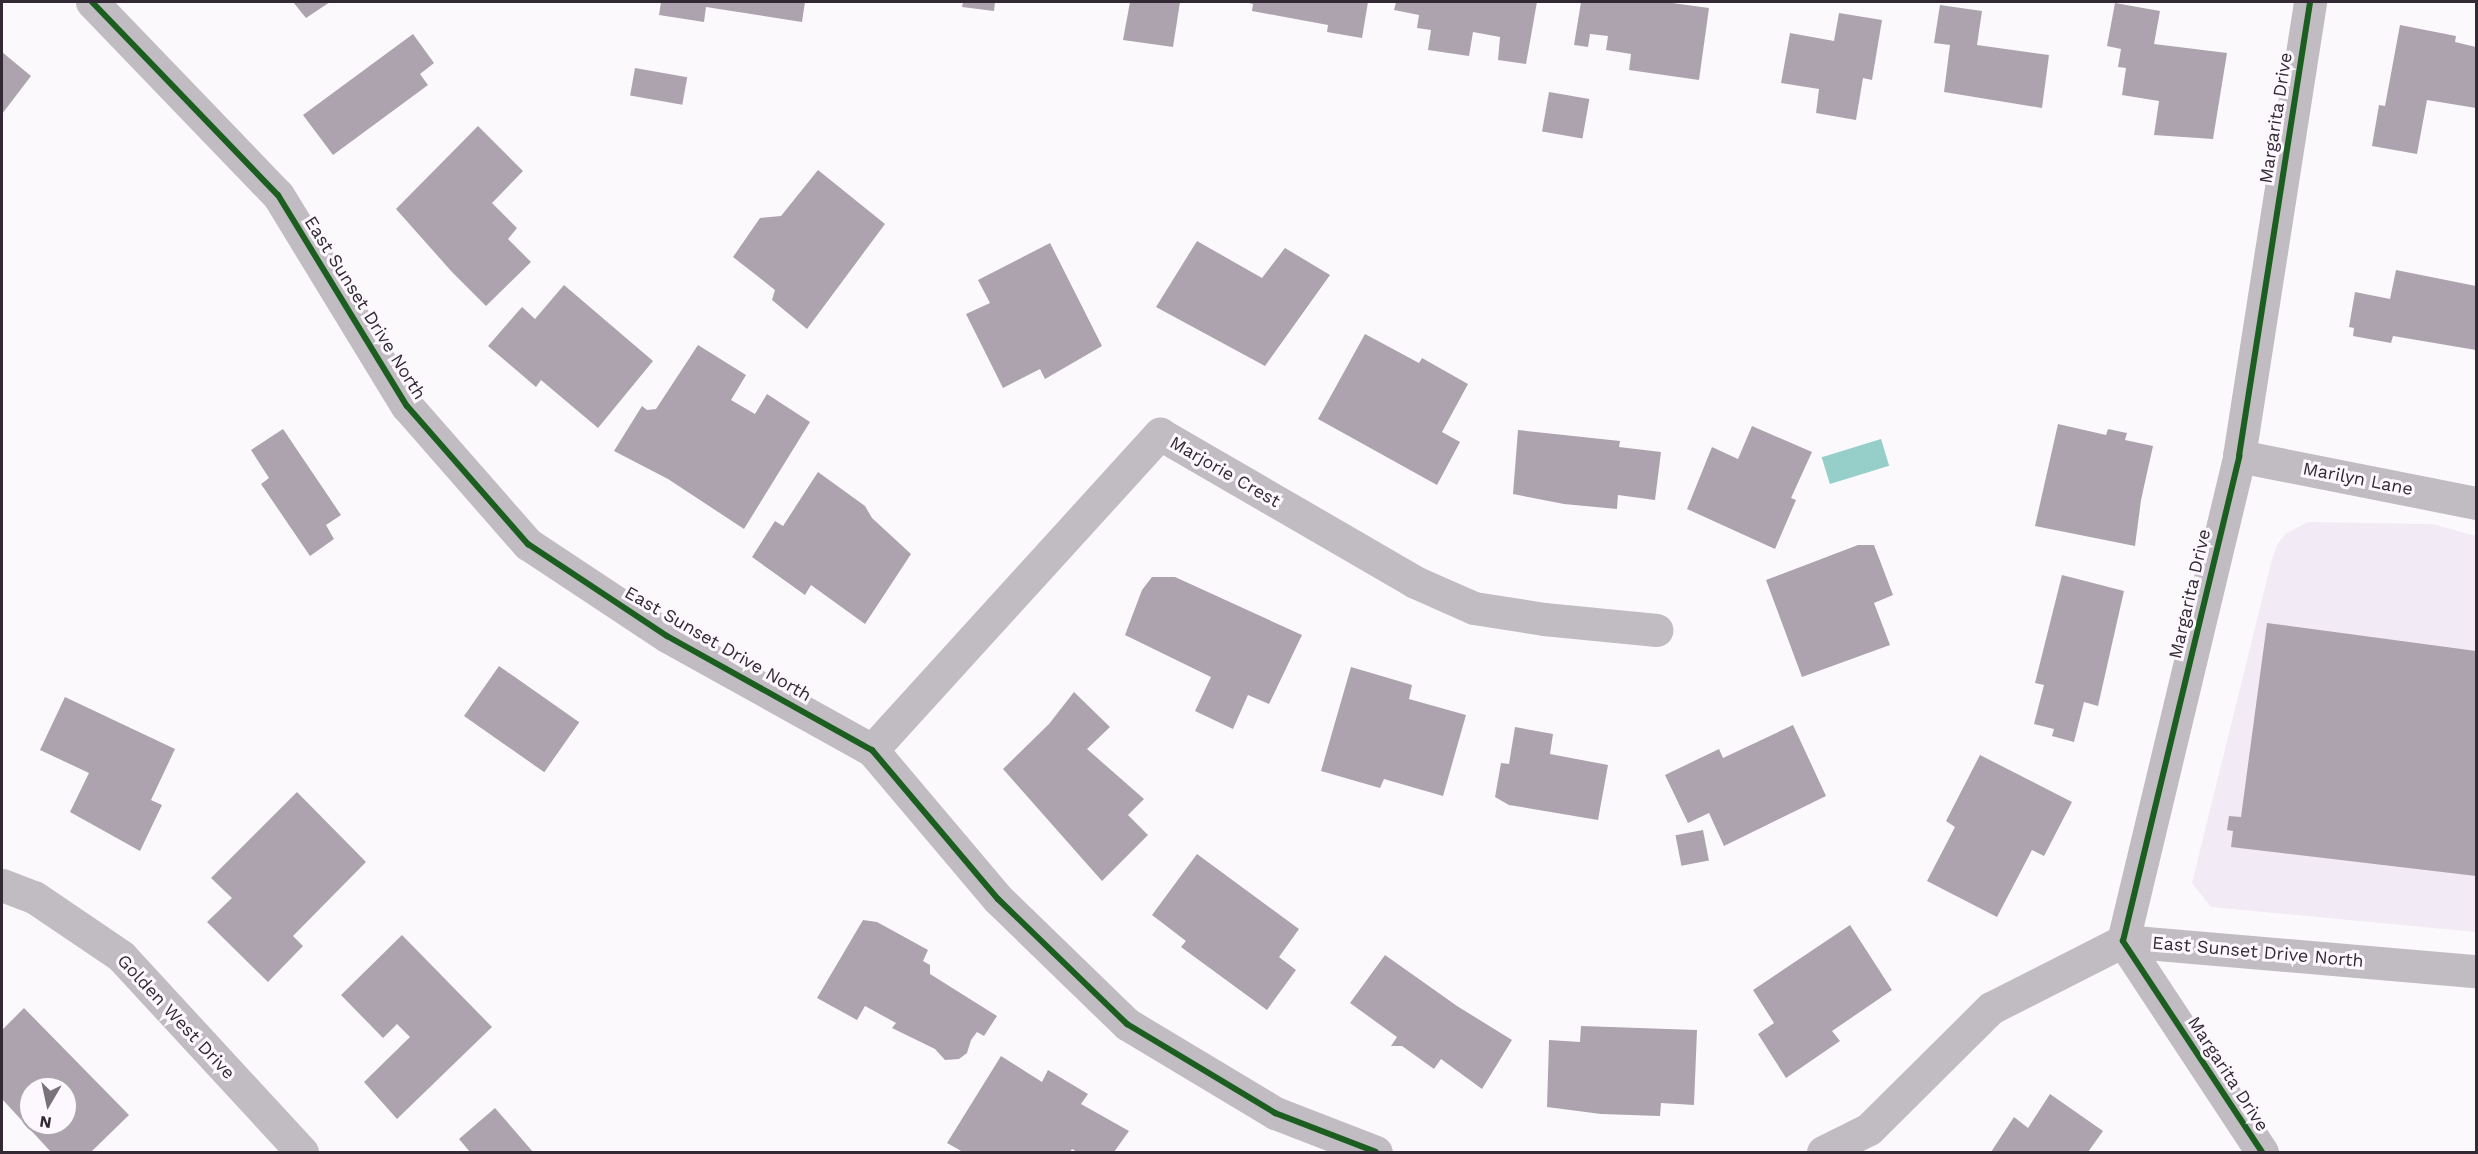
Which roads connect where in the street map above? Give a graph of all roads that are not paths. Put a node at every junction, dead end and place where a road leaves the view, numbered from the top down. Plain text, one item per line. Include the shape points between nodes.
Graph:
1 (92, 2) edge
2 (2310, 2) edge
3 (2239, 456) junction
4 (2476, 503) edge
5 (1656, 630) dead end
6 (872, 750) junction
7 (2, 885) edge
8 (2122, 940) junction
9 (2476, 971) edge
10 (302, 1152) edge
11 (1376, 1152) edge
12 (1823, 1152) edge
13 (2262, 1152) edge

1 - 6 street, East Sunset Drive North via 278,195 407,406 528,544 667,636
2 - 3 street, Margarita Drive
3 - 4 street, Marilyn Lane
3 - 8 street, Margarita Drive
5 - 6 street, Marjorie Crest via 1474,608 1415,582 1160,434
6 - 11 street, East Sunset Drive North via 998,898 1127,1024 1275,1113
7 - 10 street, Golden West Drive via 34,897 121,956
8 - 9 street, East Sunset Drive North
8 - 12 street via 1991,1008 1869,1129
8 - 13 street, Margarita Drive

